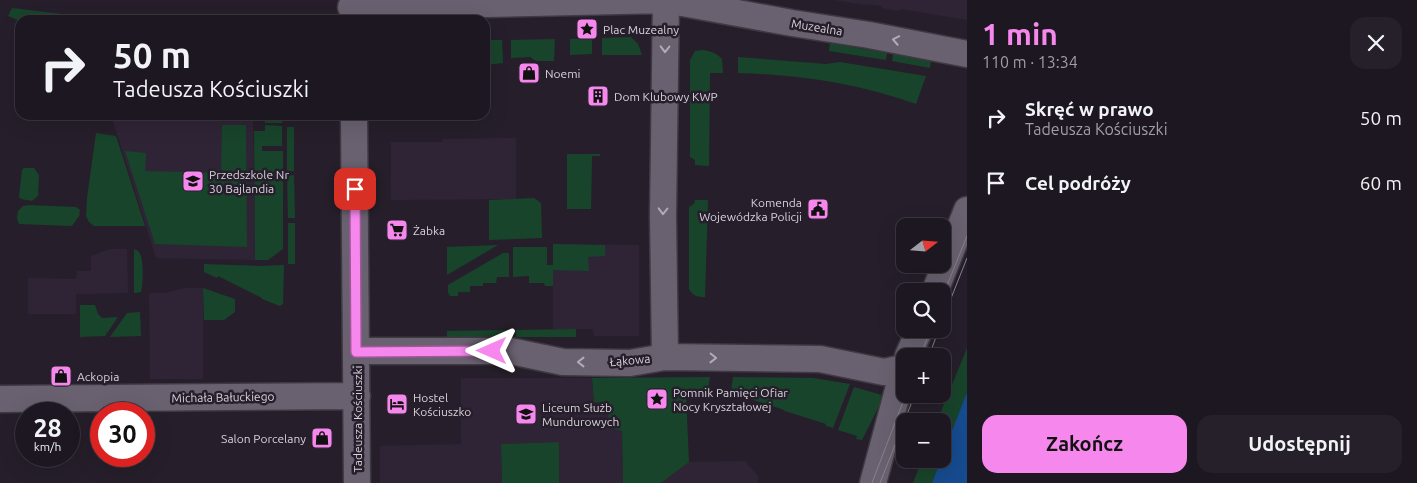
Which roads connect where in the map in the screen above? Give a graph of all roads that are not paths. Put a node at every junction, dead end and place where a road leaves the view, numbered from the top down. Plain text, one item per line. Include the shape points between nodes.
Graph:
1 (666, 0) edge
2 (351, 9) edge
3 (967, 54) edge
4 (354, 120) edge
5 (967, 210) edge
6 (967, 248) edge
7 (938, 283) edge
8 (951, 288) edge
9 (928, 338) edge
10 (920, 348) edge
11 (356, 352) junction
12 (665, 357) junction
13 (896, 367) edge
14 (357, 396) junction
15 (0, 399) edge
16 (897, 403) edge
17 (907, 403) edge
18 (358, 483) edge
19 (873, 483) edge
20 (878, 483) edge

1 - 2 street
3 -> 1 street, Muzealna
1 -> 12 street
4 - 11 street, Tadeusza Kościuszki
5 - 7 street
6 - 8 street
9 - 10 street
12 -> 11 street, Łąkowa via 630,363 563,362 510,351
11 - 14 street, Tadeusza Kościuszki
12 -> 13 street, Łąkowa via 820,359 884,372
14 - 15 street, Michała Bałuckiego
14 - 18 street, Tadeusza Kościuszki
16 - 19 street
17 - 20 street

